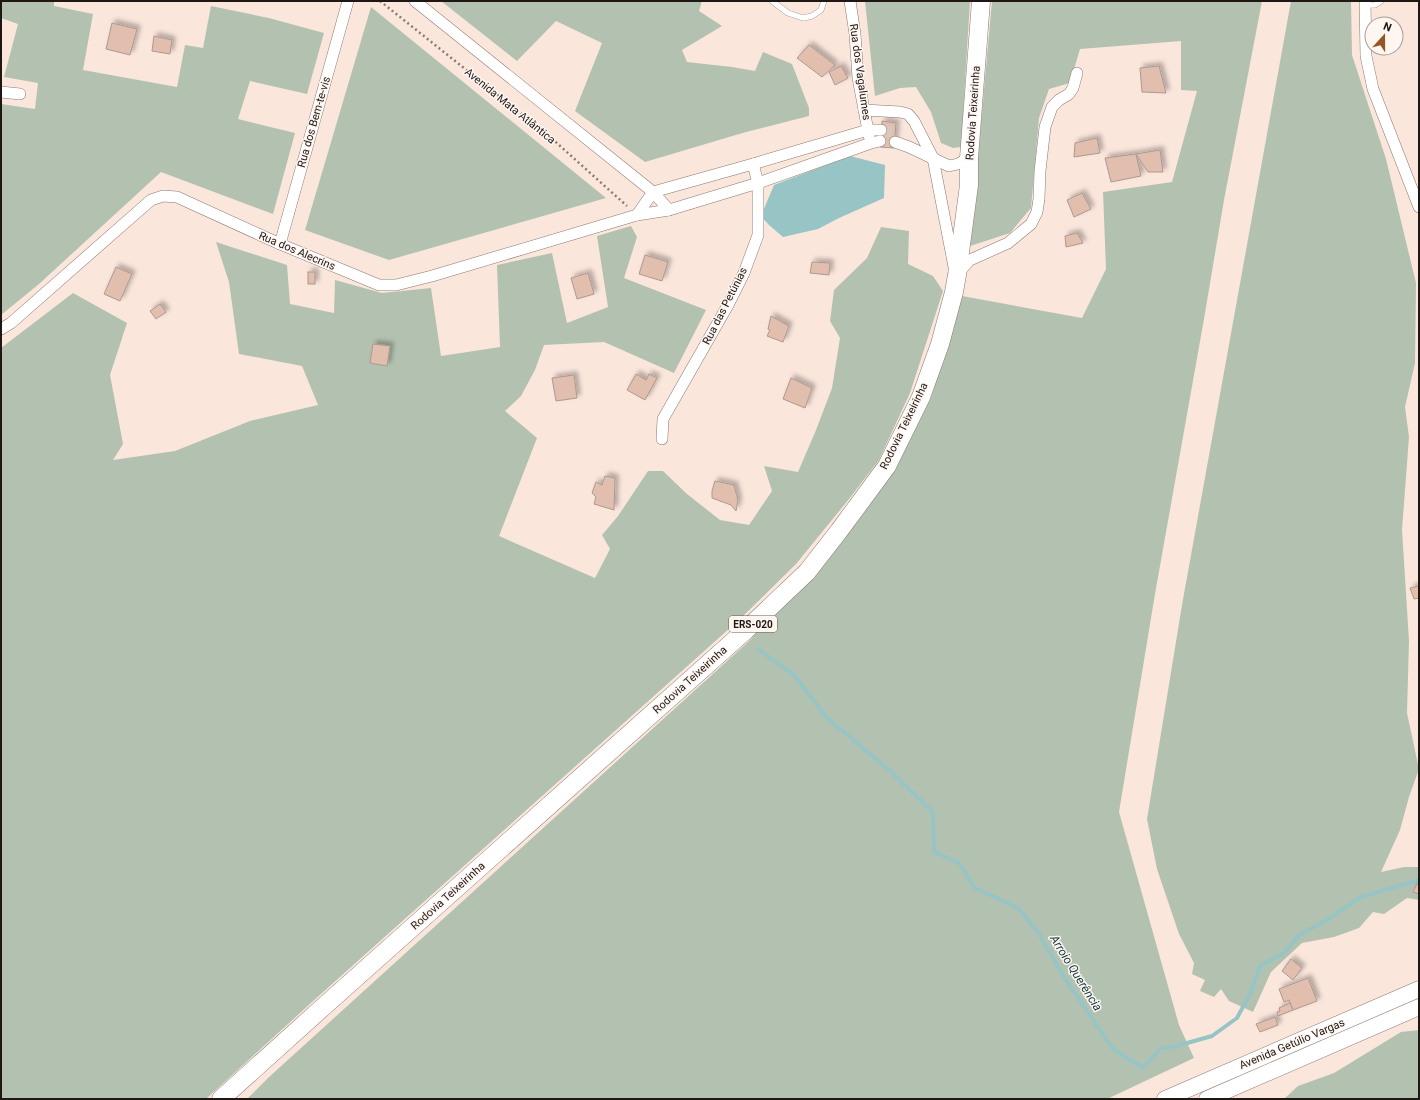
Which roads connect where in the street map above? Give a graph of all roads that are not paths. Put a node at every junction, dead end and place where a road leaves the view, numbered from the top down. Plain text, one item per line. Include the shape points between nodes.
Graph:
1 (348, 1) edge
2 (415, 1) edge
3 (772, 1) edge
4 (824, 1) edge
5 (850, 1) edge
6 (981, 1) edge
7 (1381, 1) edge
8 (1366, 3) edge
9 (1077, 73) dead end
10 (1, 92) edge
11 (20, 94) dead end
12 (864, 110) junction
13 (868, 130) junction
14 (895, 137) tunnel mouth
15 (933, 158) junction
16 (970, 158) junction
17 (753, 164) junction
18 (758, 183) junction
19 (653, 192) junction
20 (1419, 207) edge
21 (668, 210) junction
22 (637, 215) junction
23 (280, 244) junction
24 (956, 275) junction
25 (1, 329) edge
26 (662, 439) dead end
27 (1419, 989) edge
28 (1419, 1007) edge
29 (240, 1081) junction
30 (221, 1099) edge
31 (230, 1099) edge
32 (1165, 1099) edge
33 (1208, 1099) edge

1 - 23 street, Rua dos Bem-te-vis
2 - 19 street, Avenida Mata Atlântica
3 - 4 lane via 788,13 803,18 821,10
5 - 12 street, Rua dos Vagalumes
6 - 16 main road, Rodovia Teixeirinha / ERS-020
7 - 8 lane via 1375,5
8 - 20 street via 1366,56 1373,89
9 - 24 street via 1073,88 1052,107 1045,127 1037,212 1031,224 1008,243 970,260
10 - 11 street
12 - 13 street, Rua dos Vagalumes
12 - 15 street via 908,114
13 - 17 street
13 - 18 street, Rua dos Vagalumes via 878,138
14 - 15 street
15 - 16 street via 949,166
15 - 24 street
16 - 24 main road, Rodovia Teixeirinha / ERS-020 via 969,185
17 - 18 street, Rua das Petúnias
17 - 19 street
18 - 21 street
18 - 26 street, Rua das Petúnias via 758,235 744,273 663,419
19 - 21 street, Avenida Mata Atlântica
19 - 22 street
21 - 22 street, Rua dos Alecrins
22 - 23 street, Rua dos Alecrins via 396,285 379,285
23 - 25 street, Rua dos Alecrins via 177,197 163,196 151,200 12,323
24 - 29 main road, Rodovia Teixeirinha / ERS-020 via 940,344 920,397 887,466 807,572 746,630
27 - 32 main road, Avenida Getúlio Vargas
28 - 33 main road, Avenida Getúlio Vargas
29 - 30 main road, Rodovia Teixeirinha / ERS-020
29 - 31 main road

